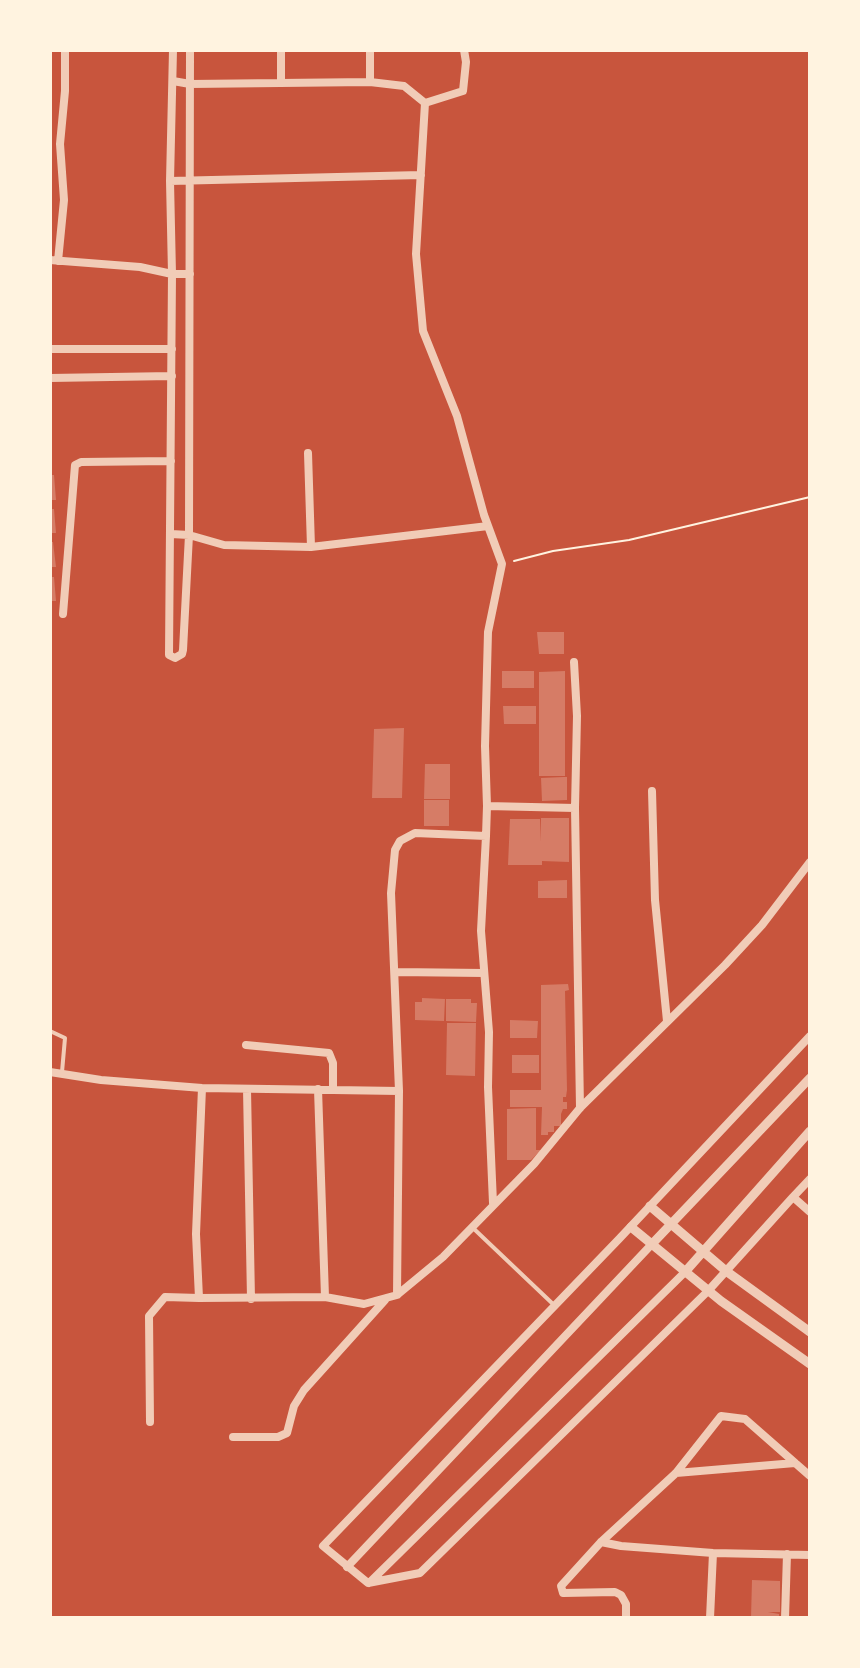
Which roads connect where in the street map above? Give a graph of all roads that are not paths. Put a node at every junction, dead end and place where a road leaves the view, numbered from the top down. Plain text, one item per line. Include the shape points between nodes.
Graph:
1 (65, 50) edge
2 (173, 50) edge
3 (190, 50) edge
4 (281, 50) edge
5 (370, 50) edge
6 (464, 50) edge
7 (173, 81) junction
8 (370, 82) junction
9 (281, 83) junction
10 (190, 84) junction
11 (425, 103) junction
12 (421, 175) junction
13 (190, 179) junction
14 (170, 181) junction
15 (54, 260) edge
16 (172, 274) junction
17 (190, 274) junction
18 (50, 349) edge
19 (172, 349) junction
20 (172, 376) junction
21 (50, 378) edge
22 (308, 453) dead end
23 (171, 461) junction
24 (488, 526) junction
25 (171, 534) junction
26 (189, 535) junction
27 (311, 547) junction
28 (63, 614) dead end
29 (574, 662) dead end
30 (652, 791) dead end
31 (487, 806) junction
32 (575, 808) junction
33 (486, 836) junction
34 (810, 862) edge
35 (395, 972) junction
36 (484, 973) junction
37 (667, 1021) junction
38 (50, 1031) edge
39 (810, 1036) edge
40 (246, 1045) dead end
41 (50, 1072) edge
42 (62, 1074) junction
43 (810, 1078) edge
44 (202, 1088) junction
45 (247, 1089) junction
46 (318, 1089) junction
47 (333, 1089) junction
48 (399, 1091) junction
49 (580, 1108) junction
50 (810, 1131) edge
51 (810, 1179) edge
52 (793, 1197) junction
53 (493, 1203) junction
54 (650, 1206) junction
55 (810, 1212) edge
56 (672, 1225) junction
57 (472, 1226) junction
58 (631, 1227) junction
59 (652, 1244) junction
60 (703, 1253) junction
61 (726, 1271) junction
62 (685, 1272) junction
63 (708, 1291) junction
64 (397, 1295) junction
65 (325, 1297) junction
66 (199, 1298) junction
67 (251, 1299) junction
68 (386, 1299) junction
69 (554, 1305) junction
70 (810, 1332) edge
71 (810, 1364) edge
72 (150, 1422) dead end
73 (233, 1437) dead end
74 (795, 1463) junction
75 (676, 1473) junction
76 (810, 1476) edge
77 (601, 1542) junction
78 (713, 1553) junction
79 (787, 1554) junction
80 (810, 1555) edge
81 (347, 1567) junction
82 (368, 1583) junction
83 (626, 1618) edge
84 (710, 1618) edge
85 (785, 1618) edge

1 - 15 street via 60,144 64,200
2 - 7 street
3 - 10 street
4 - 9 street
5 - 8 street
6 - 11 street via 463,91
7 - 10 street
7 - 14 street
8 - 9 street
8 - 11 street via 404,86
9 - 10 street
10 - 13 street
11 - 12 street
12 - 13 street
12 - 24 street via 416,254 423,331 457,416
13 - 14 street
13 - 17 street
14 - 16 street
15 - 16 street
16 - 17 street
16 - 19 street
17 - 26 street
18 - 19 street
19 - 20 street
20 - 21 street
20 - 23 street
22 - 27 street
23 - 25 street
23 - 28 street via 75,465
24 - 27 street
24 - 31 street via 502,564 488,632
25 - 26 street
25 - 26 street via 169,655 175,658 183,650
26 - 27 street via 224,545
29 - 32 street
30 - 37 street via 655,900
31 - 32 street
31 - 33 street
32 - 49 street
33 - 35 street via 415,833 400,841 391,893
33 - 36 street
34 - 37 street via 762,925
35 - 36 street
35 - 48 street
36 - 53 street
37 - 49 street
38 - 42 lane via 65,1038
39 - 54 street
40 - 47 street via 329,1053
41 - 42 street
42 - 44 street
43 - 56 street
44 - 45 street
44 - 66 street
45 - 46 street
45 - 67 street
46 - 47 street
46 - 65 street
47 - 48 street
48 - 64 street
49 - 53 street
50 - 60 street
51 - 52 street
52 - 55 street
52 - 61 street
53 - 57 street
54 - 56 street
54 - 58 street
56 - 59 street
56 - 60 street
57 - 64 street
57 - 69 lane
58 - 59 street
58 - 69 street
59 - 62 street
59 - 81 street
60 - 61 street
60 - 62 street
61 - 63 street
61 - 70 street
62 - 63 street
62 - 82 street
63 - 71 street
63 - 82 street via 420,1573
64 - 68 street
65 - 67 street
65 - 68 street via 364,1304
66 - 67 street
66 - 72 street via 165,1297 149,1316
68 - 73 street via 299,1397 287,1433
69 - 81 street via 323,1546
74 - 75 street
74 - 75 street via 745,1419 721,1416
74 - 76 street
75 - 77 street
77 - 78 street
77 - 83 street via 561,1592 615,1592 624,1599
78 - 79 street
78 - 84 street
79 - 80 street
79 - 85 street
81 - 82 street

